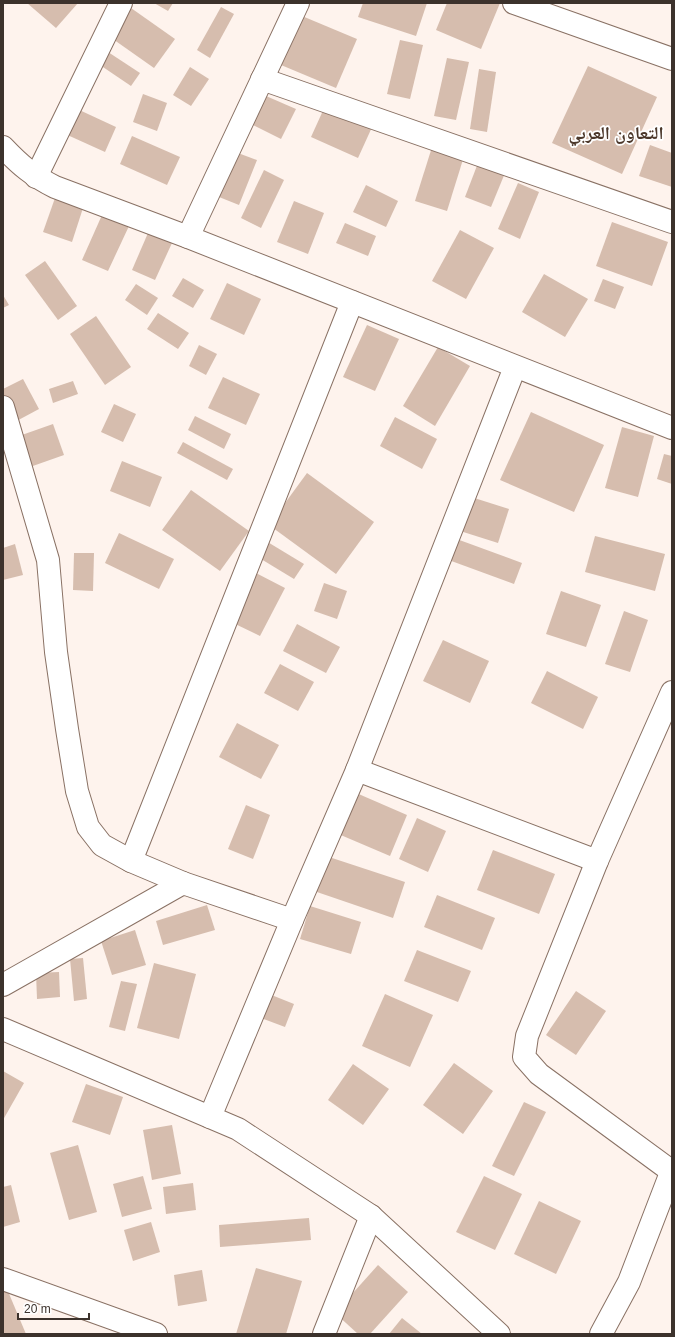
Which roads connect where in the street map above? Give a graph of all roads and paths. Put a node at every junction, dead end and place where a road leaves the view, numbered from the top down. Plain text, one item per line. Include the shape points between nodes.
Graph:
1 (121, 3) edge
2 (298, 3) edge
3 (514, 3) edge
4 (672, 59) edge
5 (262, 79) junction
6 (3, 148) edge
7 (36, 177) junction
8 (672, 222) edge
9 (188, 237) junction
10 (352, 302) junction
11 (515, 367) junction
12 (3, 408) edge
13 (672, 428) edge
14 (672, 692) edge
15 (357, 770) junction
16 (598, 860) junction
17 (131, 861) junction
18 (183, 883) junction
19 (292, 920) junction
20 (3, 985) edge
21 (3, 1028) edge
22 (210, 1117) junction
23 (672, 1170) edge
24 (371, 1216) junction
25 (3, 1279) edge
26 (156, 1334) edge
27 (324, 1334) edge
28 (499, 1334) edge
29 (601, 1334) edge

1 - 7 street
2 - 5 street
3 - 4 street
5 - 8 street
5 - 9 street
6 - 7 street
7 - 9 street via 55,187
9 - 10 street
10 - 11 street
10 - 17 street
11 - 13 street
11 - 15 street
12 - 17 street via 48,560 56,652 77,791 88,826 102,845
14 - 16 street
15 - 16 street
15 - 19 street
16 - 23 street via 527,1036 524,1056 539,1074
17 - 18 street
18 - 19 street
18 - 20 street
19 - 22 street
21 - 22 street
22 - 24 street via 238,1128
23 - 29 street via 629,1282
24 - 27 street
24 - 28 street
25 - 26 street

